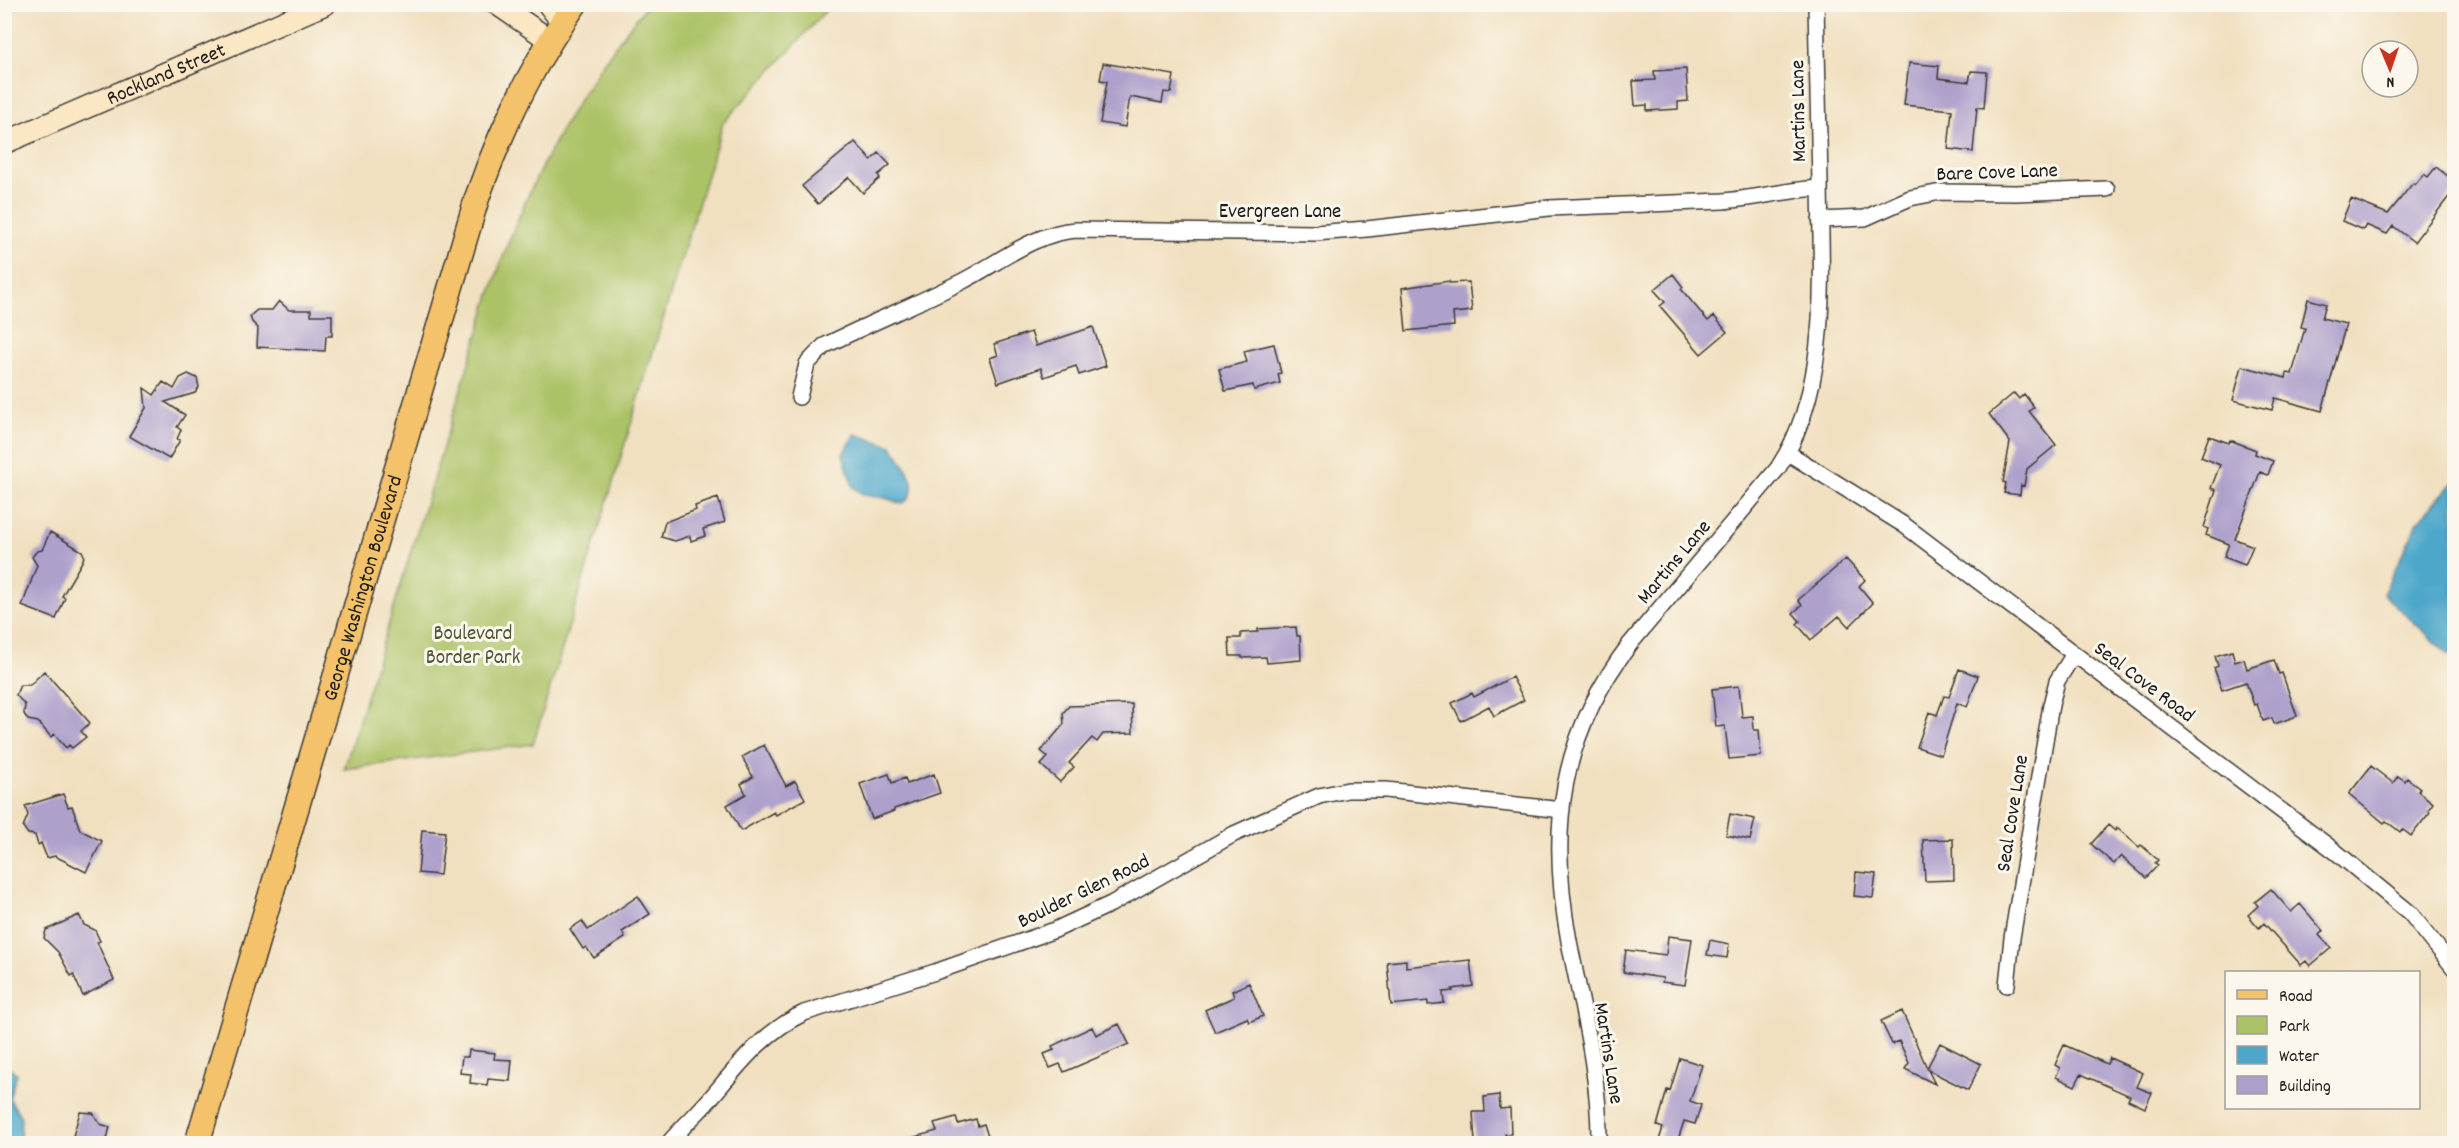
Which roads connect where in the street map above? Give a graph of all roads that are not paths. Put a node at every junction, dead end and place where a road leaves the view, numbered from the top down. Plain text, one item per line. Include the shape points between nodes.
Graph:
1 (325, 4) edge
2 (497, 4) edge
3 (1816, 4) edge
4 (559, 18) edge
5 (4, 143) edge
6 (1820, 188) junction
7 (2107, 189) dead end
8 (1820, 220) junction
9 (799, 397) dead end
10 (1788, 453) junction
11 (2074, 654) junction
12 (1562, 810) junction
13 (2454, 968) edge
14 (2007, 985) dead end
15 (197, 1143) edge
16 (668, 1143) edge
17 (1599, 1143) edge

1 - 5 main road, Rockland Street
2 - 4 main road
3 - 6 street, Martins Lane
4 - 15 main road, George Washington Boulevard via 500,137 477,198
6 - 8 street, Martins Lane
6 - 9 street, Evergreen Lane via 1743,200 1539,209 1340,232 1056,232 824,346 807,364
7 - 8 street, Bare Cove Lane via 1941,192 1910,198 1865,218
8 - 10 street, Martins Lane via 1814,374 1804,418
10 - 11 street, Seal Cove Road via 1904,525
10 - 12 street, Martins Lane via 1630,644 1606,679 1576,739
11 - 13 street, Seal Cove Road via 2397,901
11 - 14 street, Seal Cove Lane via 2057,681 2051,705
12 - 16 street, Boulder Glen Road via 1368,789 1309,800 1234,834 1111,904 1055,930 785,1022 748,1053
12 - 17 street, Martins Lane via 1562,891 1595,1069

